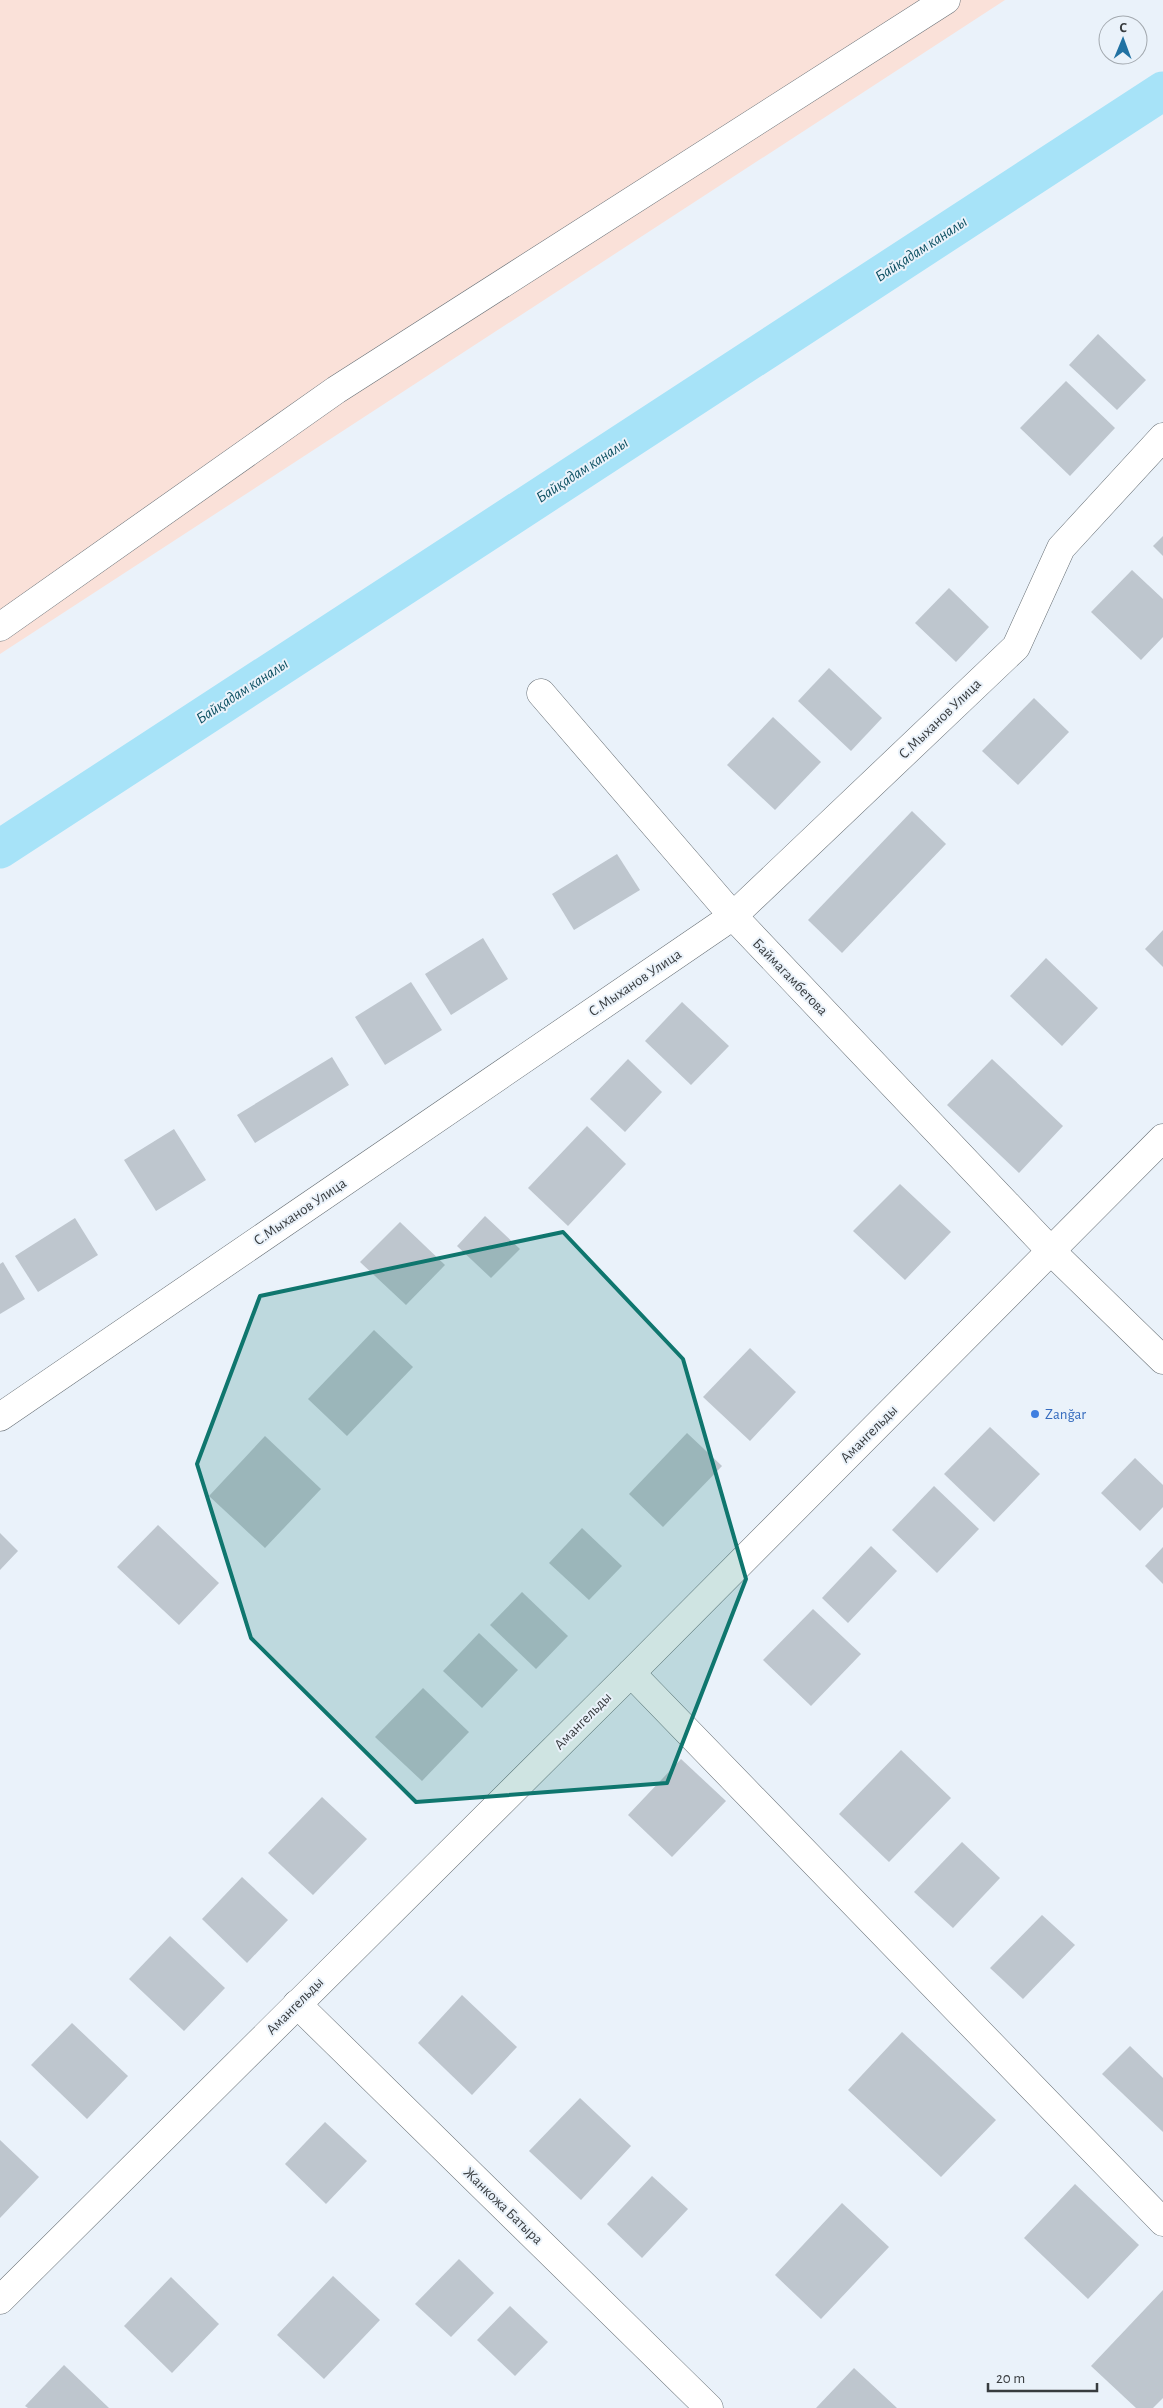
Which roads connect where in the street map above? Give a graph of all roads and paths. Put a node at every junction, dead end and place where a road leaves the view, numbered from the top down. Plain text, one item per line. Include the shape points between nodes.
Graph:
1 (946, 0) edge
2 (1163, 437) edge
3 (0, 627) edge
4 (541, 693) dead end
5 (733, 916) junction
6 (1163, 1138) edge
7 (1050, 1251) junction
8 (1163, 1360) edge
9 (0, 1417) edge
10 (631, 1673) junction
11 (297, 2004) junction
12 (1163, 2222) edge
13 (0, 2300) edge
14 (709, 2408) edge

1 - 3 street via 336,390
2 - 5 street, С.Мыханов Улица via 1061,548 1016,647
4 - 5 street, Баймагамбетова
5 - 7 street, Баймагамбетова
5 - 9 street, С.Мыханов Улица
6 - 7 street, Амангельды
7 - 8 street, Баймагамбетова
7 - 10 street, Амангельды
10 - 11 street, Амангельды
10 - 12 street
11 - 13 street, Амангельды
11 - 14 street, Жанкожа Батыра

